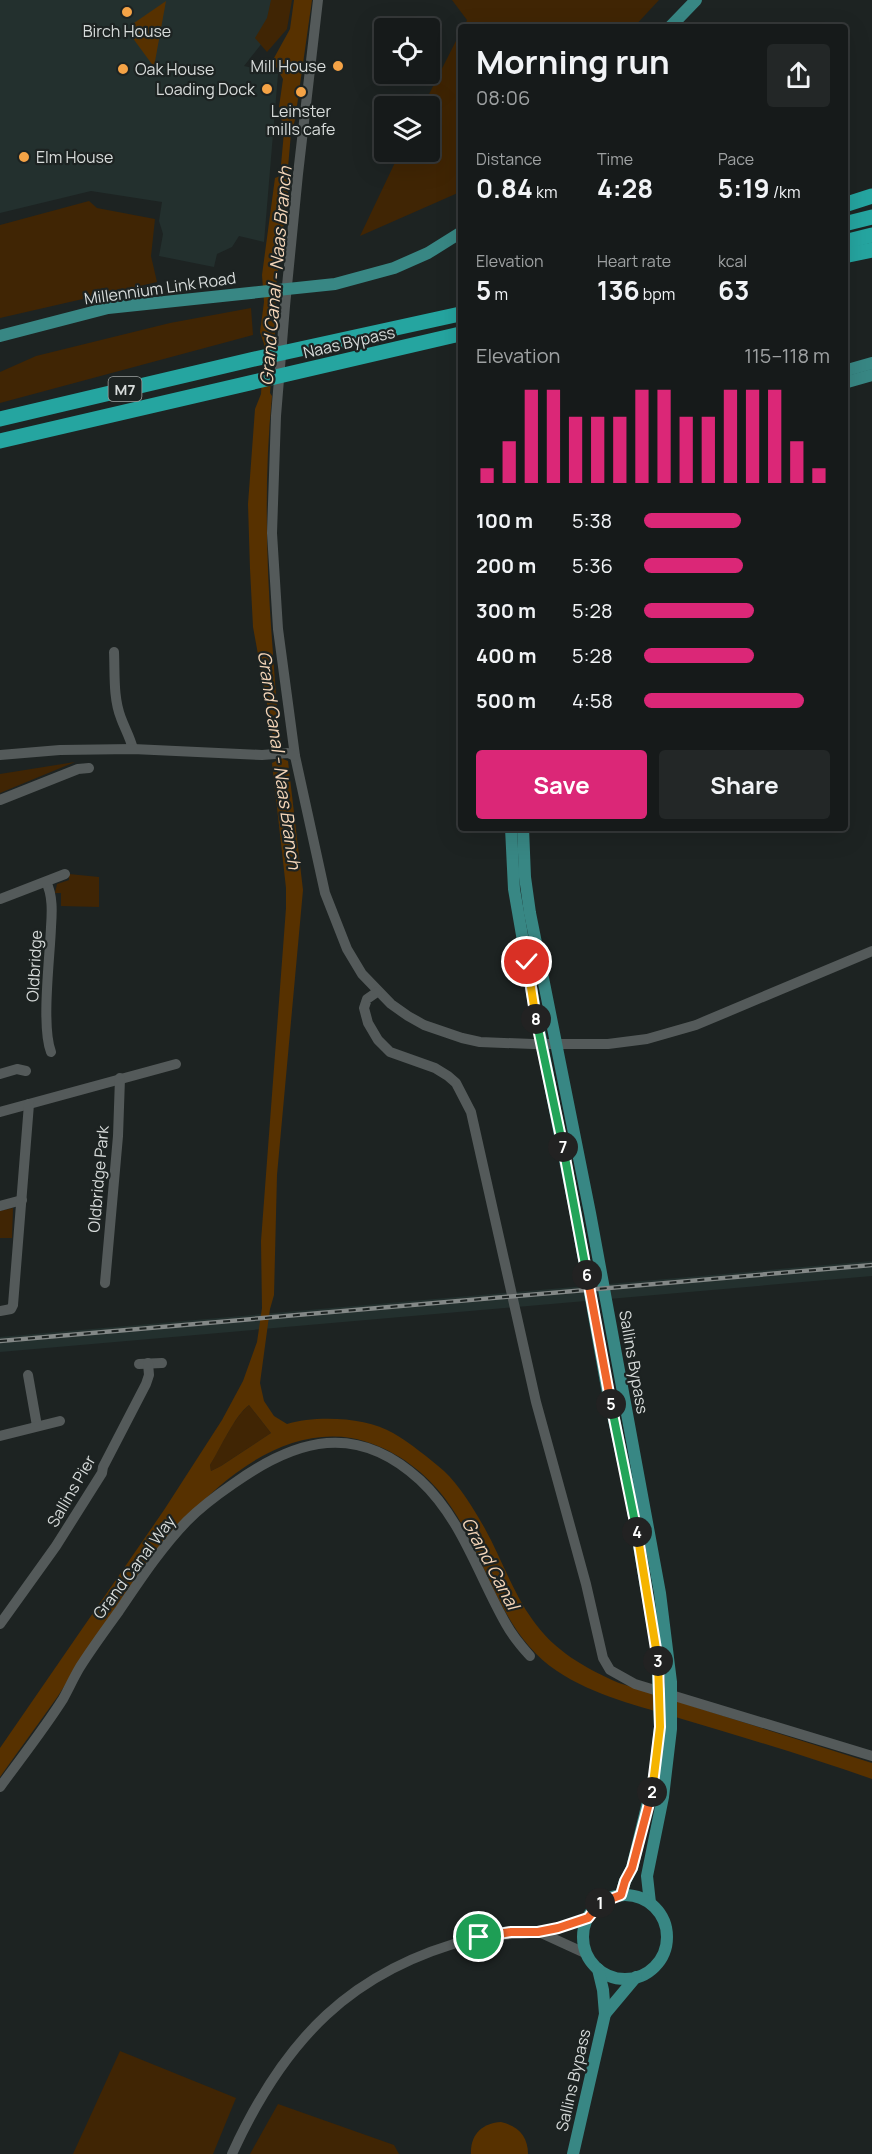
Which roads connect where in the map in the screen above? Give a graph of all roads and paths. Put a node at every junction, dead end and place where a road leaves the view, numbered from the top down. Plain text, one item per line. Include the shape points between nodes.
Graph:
1 (318, 0) edge
2 (696, 0) edge
3 (673, 24) edge
4 (872, 196) edge
5 (848, 204) edge
6 (872, 217) edge
7 (848, 223) edge
8 (458, 234) edge
9 (872, 235) edge
10 (848, 241) edge
11 (872, 250) edge
12 (848, 255) edge
13 (458, 314) edge
14 (458, 334) edge
15 (0, 336) edge
16 (872, 363) edge
17 (848, 370) edge
18 (872, 375) edge
19 (848, 382) edge
20 (0, 419) edge
21 (0, 441) edge
22 (114, 652) dead end
23 (133, 749) junction
24 (291, 755) junction
25 (0, 756) edge
26 (89, 768) dead end
27 (0, 800) edge
28 (511, 831) edge
29 (523, 831) edge
30 (65, 874) dead end
31 (46, 882) junction
32 (0, 899) edge
33 (872, 951) edge
34 (377, 992) junction
35 (51, 1052) dead end
36 (176, 1064) dead end
37 (26, 1071) dead end
38 (0, 1074) edge
39 (120, 1078) junction
40 (29, 1104) junction
41 (0, 1112) edge
42 (22, 1200) junction
43 (0, 1206) edge
44 (105, 1282) dead end
45 (0, 1311) edge
46 (162, 1363) dead end
47 (28, 1375) dead end
48 (60, 1420) dead end
49 (37, 1426) junction
50 (0, 1436) edge
51 (0, 1624) edge
52 (530, 1656) dead end
53 (665, 1728) junction
54 (872, 1756) edge
55 (0, 1787) edge
56 (621, 1895) junction
57 (651, 1903) junction
58 (588, 1918) junction
59 (538, 1932) junction
60 (587, 1954) junction
61 (598, 1969) junction
62 (636, 1977) junction
63 (605, 2014) junction
64 (232, 2154) edge
65 (573, 2154) edge

1 - 24 street via 276,416 272,533
2 - 3 main road
4 - 5 highway
6 - 7 highway
8 - 15 main road, Millennium Link Road via 394,268 335,284 108,308
9 - 10 highway
11 - 12 highway
13 - 20 highway, Naas Bypass / M7
14 - 21 highway, Naas Bypass / M7
16 - 17 main road
18 - 19 main road
22 - 23 street via 117,701
23 - 24 street
23 - 25 street
24 - 34 street via 325,893 347,949
26 - 27 street
28 - 53 main road, Sallins Bypass via 514,889 630,1493
29 - 53 main road, Sallins Bypass via 530,913 590,1213 668,1644 671,1682
30 - 31 street
31 - 32 street
31 - 35 street, Oldbridge via 52,917 47,1008
33 - 34 street via 672,1033 608,1044 480,1042 424,1025
34 - 54 street via 367,999 364,1008 378,1040 390,1052 448,1076 465,1097 471,1112 536,1402 603,1658 610,1670 635,1684
36 - 39 street
37 - 38 street via 17,1069
39 - 40 street
39 - 44 street, Oldbridge Park
40 - 41 street
40 - 42 street
42 - 43 street
42 - 45 street via 13,1305
46 - 51 street, Sallins Pier via 143,1364 149,1375 146,1384 102,1473
47 - 49 street
48 - 49 street
49 - 50 street
52 - 55 street, Grand Canal Way via 506,1624 454,1521 421,1480 370,1448 326,1442 305,1446 253,1470 188,1520 139,1582
53 - 56 main road, Sallins Bypass via 649,1804
53 - 57 main road, Sallins Bypass via 663,1797 647,1876
56 - 57 main road
56 - 58 main road via 604,1901
57 - 62 main road via 665,1923 666,1947 654,1968
58 - 59 street
58 - 60 main road via 583,1942
59 - 60 street
59 - 64 street via 479,1937 425,1953 345,1999 305,2034 282,2064 253,2109
60 - 61 main road
61 - 62 main road via 620,1979
61 - 63 main road, Sallins Bypass
62 - 63 main road, Sallins Bypass
63 - 65 main road, Sallins Bypass

